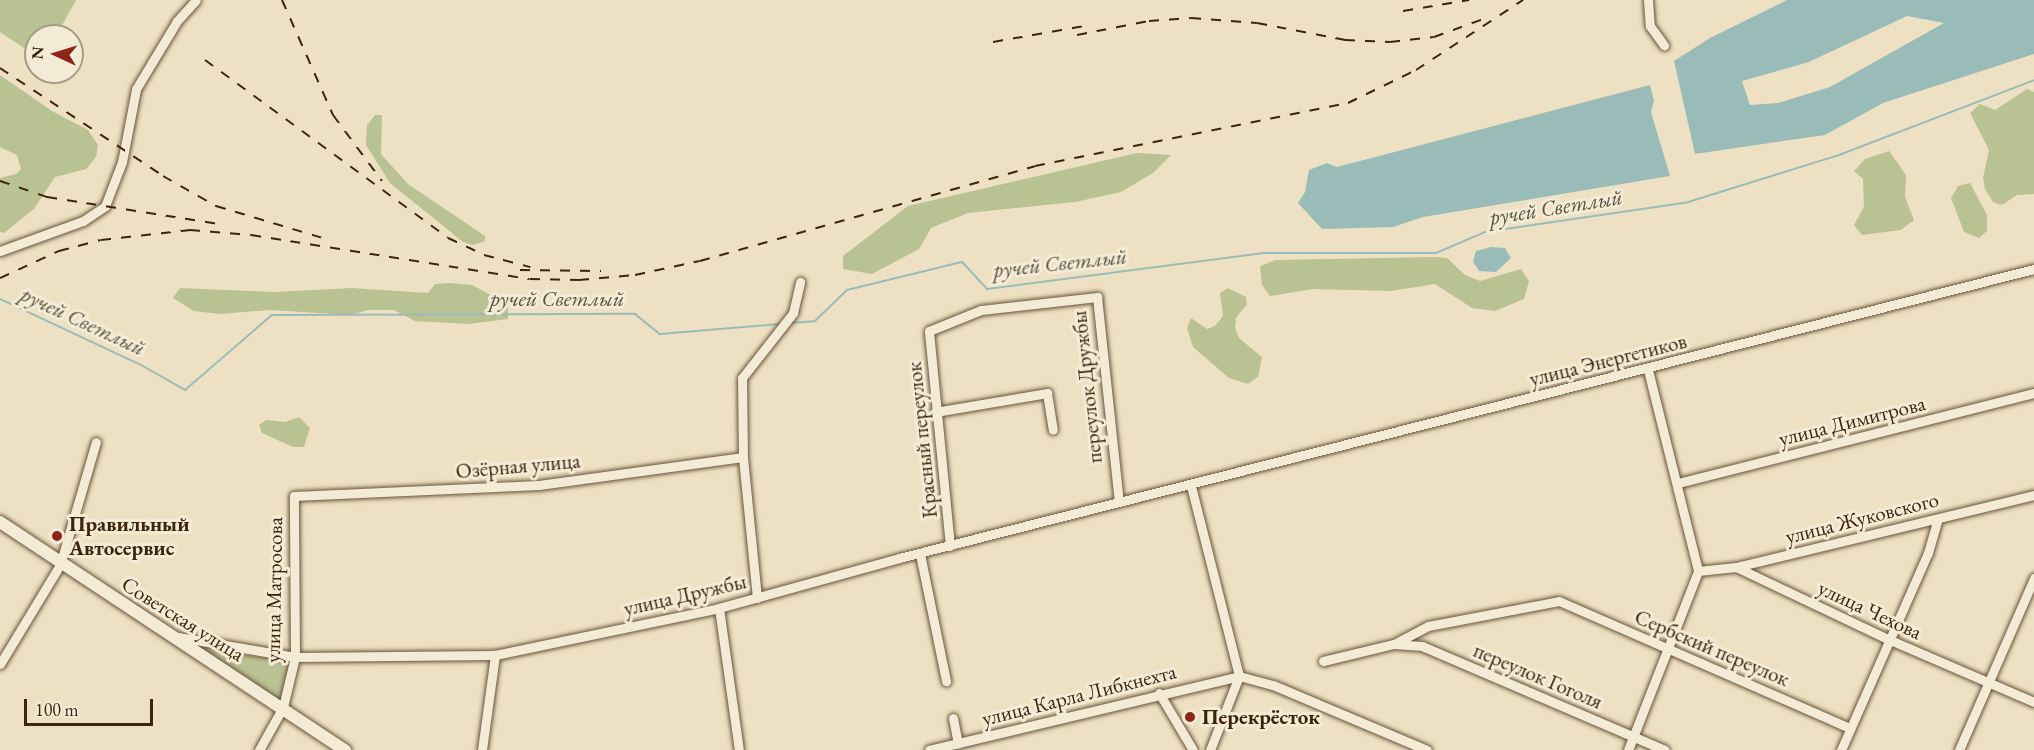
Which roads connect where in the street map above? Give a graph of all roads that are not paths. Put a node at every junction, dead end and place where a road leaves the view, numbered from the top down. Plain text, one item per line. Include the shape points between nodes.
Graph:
1 (196, 0) edge
2 (1648, 0) edge
3 (1664, 45) dead end
4 (1, 249) edge
5 (2034, 269) edge
6 (800, 282) dead end
7 (929, 331) joint
8 (1648, 370) junction
9 (2034, 393) edge
10 (935, 412) junction
11 (1053, 430) dead end
12 (96, 442) dead end
13 (743, 457) junction
14 (1678, 483) junction
15 (1191, 486) junction
16 (2034, 495) edge
17 (294, 496) joint
18 (1119, 502) junction
19 (1938, 519) junction
20 (0, 522) edge
21 (950, 546) junction
22 (920, 554) junction
23 (60, 565) junction
24 (1736, 567) junction
25 (1698, 571) junction
26 (2034, 578) edge
27 (758, 598) junction
28 (718, 608) junction
29 (178, 638) junction
30 (1890, 640) junction
31 (1394, 644) junction
32 (1668, 649) junction
33 (495, 655) junction
34 (295, 657) junction
35 (1323, 662) dead end
36 (0, 664) edge
37 (1239, 676) junction
38 (946, 681) dead end
39 (1990, 683) junction
40 (1159, 693) junction
41 (2034, 702) edge
42 (283, 707) junction
43 (953, 718) dead end
44 (1850, 728) junction
45 (1634, 736) junction
46 (958, 744) junction
47 (259, 750) edge
48 (345, 750) edge
49 (482, 750) edge
50 (739, 750) edge
51 (929, 750) edge
52 (1193, 750) edge
53 (1210, 750) edge
54 (1426, 750) edge
55 (1628, 750) edge
56 (1665, 750) edge
57 (1841, 750) edge
58 (1959, 750) edge

1 - 4 street via 177,21 136,89 122,162 105,206 83,221
2 - 3 street via 1650,26
5 - 8 street, улица Энергетиков
6 - 13 street via 790,318 742,378
7 - 10 street, Красный переулок
7 - 18 street, переулок Дружбы via 981,310 1096,297
8 - 14 street
8 - 15 street, улица Энергетиков
9 - 14 street, улица Димитрова
10 - 11 street via 1047,393
10 - 21 street, Красный переулок
12 - 23 street
13 - 17 street, Озёрная улица via 539,485
13 - 27 street
14 - 25 street
15 - 18 street, улица Дружбы
15 - 37 street
16 - 19 street, улица Жуковского
17 - 34 street, улица Матросова
18 - 21 street, улица Дружбы
19 - 24 street, улица Жуковского
19 - 30 street via 1928,553
20 - 23 street, Советская улица
21 - 22 street, улица Дружбы
22 - 27 street, улица Дружбы
22 - 38 street
23 - 29 street, Советская улица
23 - 36 street
24 - 25 street, улица Жуковского
24 - 30 street, улица Чехова
25 - 32 street
26 - 39 street
27 - 28 street, улица Дружбы
28 - 33 street, улица Дружбы
28 - 50 street
29 - 34 street, улица Дружбы
29 - 42 street, Советская улица
30 - 39 street, улица Чехова
30 - 44 street
31 - 32 street, Сербский переулок via 1428,626 1559,602
31 - 35 street
31 - 45 street, переулок Гоголя via 1422,646
32 - 44 street, Сербский переулок
32 - 45 street
33 - 34 street, улица Дружбы
33 - 49 street
34 - 42 street, улица Матросова
37 - 40 street, улица Карла Либкнехта
37 - 53 street
37 - 54 street via 1273,685
39 - 41 street, улица Чехова
39 - 58 street
40 - 46 street, улица Карла Либкнехта
40 - 52 street
42 - 47 street, улица Матросова
42 - 48 street, Советская улица
43 - 46 street
44 - 57 street
45 - 55 street
45 - 56 street, переулок Гоголя
46 - 51 street, улица Карла Либкнехта

